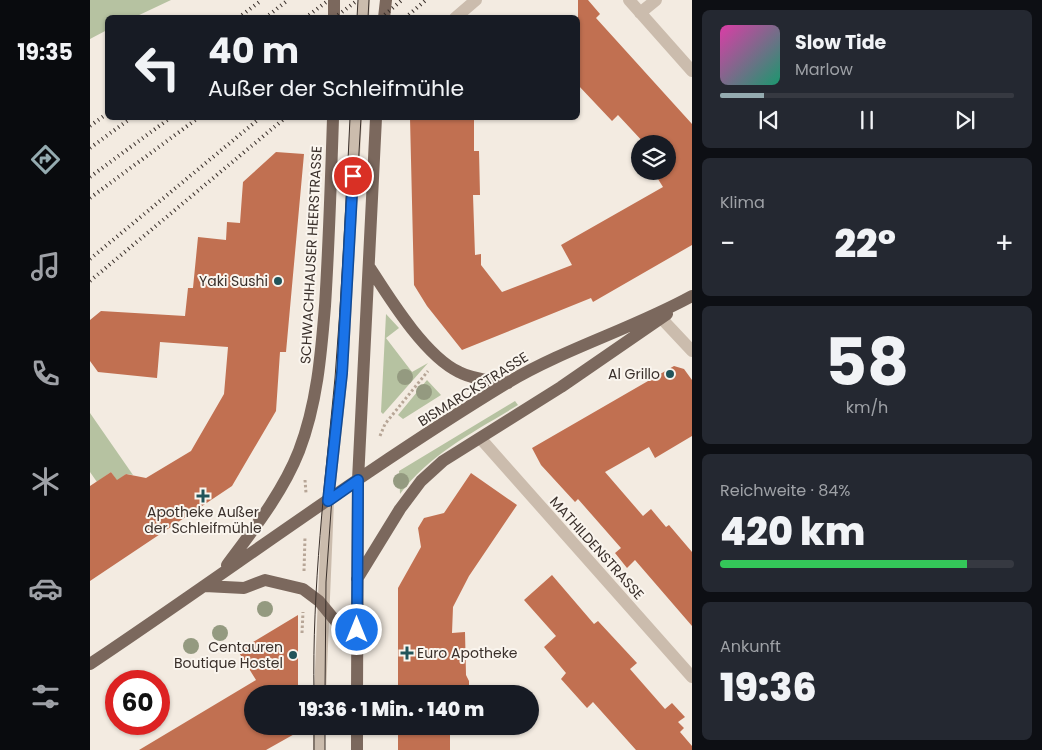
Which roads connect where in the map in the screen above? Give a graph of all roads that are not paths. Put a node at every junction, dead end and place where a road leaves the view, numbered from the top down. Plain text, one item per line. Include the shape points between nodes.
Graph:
1 (334, 0) edge
2 (364, 0) edge
3 (386, 0) edge
4 (476, 0) edge
5 (628, 0) edge
6 (656, 0) edge
7 (640, 13) junction
8 (334, 15) edge
9 (363, 15) edge
10 (384, 15) edge
11 (458, 15) edge
12 (692, 71) edge
13 (333, 120) edge
14 (356, 120) edge
15 (376, 120) edge
16 (370, 268) junction
17 (687, 299) edge
18 (662, 319) junction
19 (692, 350) edge
20 (508, 383) junction
21 (481, 439) junction
22 (358, 480) junction
23 (328, 501) junction
24 (221, 574) junction
25 (357, 579) junction
26 (205, 586) junction
27 (322, 605) junction
28 (357, 647) junction
29 (90, 664) edge
30 (692, 677) edge
31 (320, 685) edge
32 (357, 685) edge
33 (320, 735) edge
34 (357, 735) edge
35 (319, 750) edge
36 (357, 750) edge

1 - 8 main road
2 - 9 street
3 - 10 main road
4 - 11 street
5 - 7 street
6 - 7 street
7 - 12 street
13 - 24 main road, SCHWACHHAUSER HEERSTRASSE via 320,369 309,422 292,466 260,520
14 - 23 street via 342,373
15 - 16 main road
16 - 20 main road via 394,305 438,358 458,372
16 - 22 main road
17 - 18 main road
17 - 20 main road, BISMARCKSTRASSE via 546,362
18 - 19 street
18 - 21 main road
20 - 22 main road, BISMARCKSTRASSE
21 - 25 main road via 443,461 421,481
21 - 30 street, MATHILDENSTRASSE
22 - 23 main road, BISMARCKSTRASSE
22 - 25 main road
23 - 24 main road, BISMARCKSTRASSE
23 - 27 street
24 - 26 main road, BISMARCKSTRASSE
25 - 28 main road
26 - 27 main road via 244,588 265,580 303,589
26 - 29 main road, BISMARCKSTRASSE
27 - 28 main road
27 - 31 street
28 - 32 main road
33 - 35 street
34 - 36 main road

